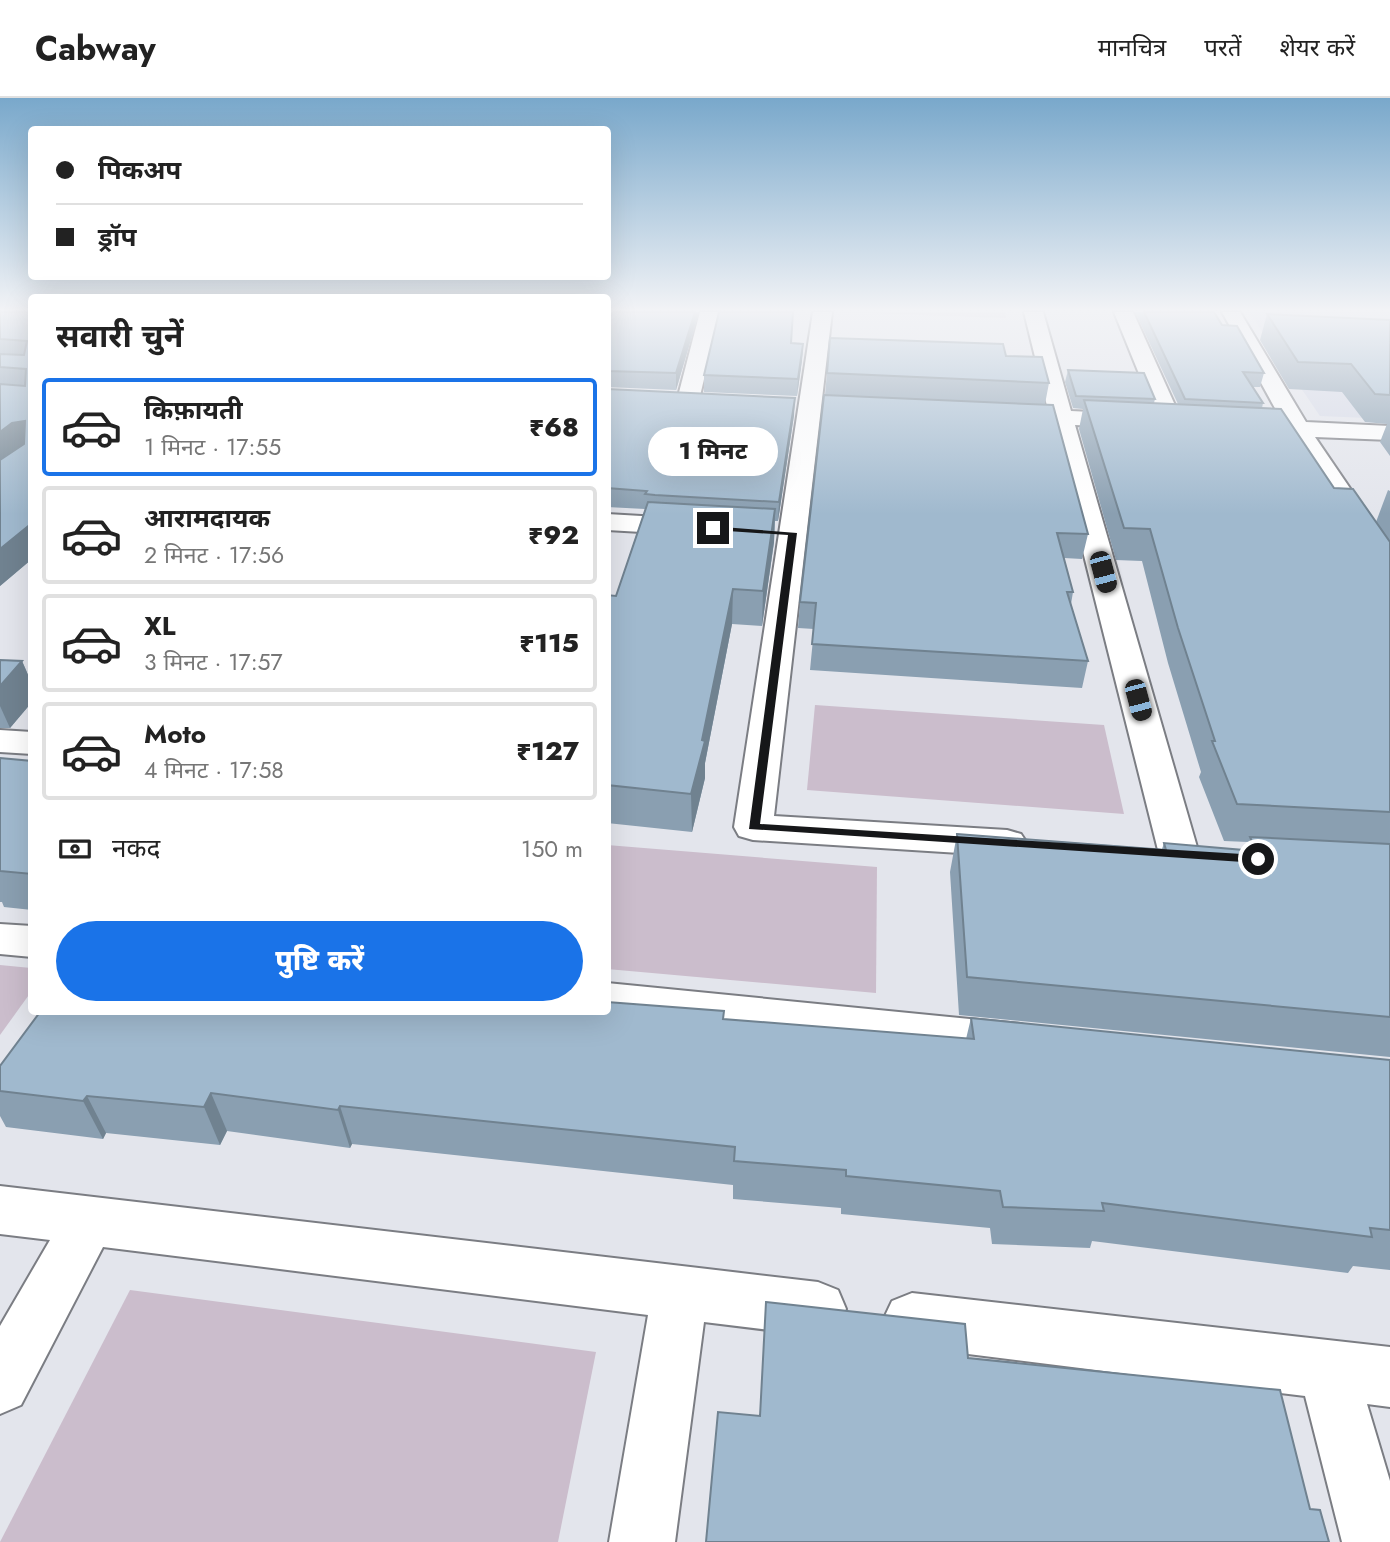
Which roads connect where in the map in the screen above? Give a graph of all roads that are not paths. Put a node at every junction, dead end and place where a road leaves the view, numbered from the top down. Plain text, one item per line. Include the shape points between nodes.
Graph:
1 (693, 379) edge
2 (812, 379) edge
3 (1051, 379) edge
4 (1152, 379) edge
5 (1270, 379) edge
6 (661, 399) edge
7 (688, 401) junction
8 (715, 402) edge
9 (982, 414) edge
10 (1062, 418) junction
11 (1171, 423) junction
12 (1196, 424) edge
13 (1222, 425) edge
14 (1298, 429) junction
15 (1390, 433) edge
16 (611, 522) edge
17 (713, 528) edge
18 (1390, 568) edge
19 (0, 741) edge
20 (28, 743) edge
21 (1042, 845) edge
22 (1138, 852) edge
23 (1179, 854) junction
24 (1219, 856) edge
25 (0, 939) edge
26 (28, 942) edge
27 (611, 1000) edge
28 (1060, 1046) edge
29 (0, 1210) edge
30 (89, 1221) junction
31 (680, 1292) junction
32 (1328, 1370) junction
33 (1390, 1377) edge
34 (0, 1384) edge
35 (642, 1542) edge
36 (1375, 1542) edge

1 - 7 street
2 - 21 street via 779,532 753,827
3 - 10 street
4 - 11 street
5 - 14 street
6 - 7 street
7 - 8 street
9 - 10 street
10 - 11 street
10 - 23 street
11 - 12 street
13 - 14 street
14 - 15 street
14 - 18 street
16 - 17 street
19 - 20 street
22 - 23 street
23 - 24 street
25 - 26 street
27 - 28 street
29 - 30 street
30 - 31 street
30 - 34 street
31 - 32 street
31 - 35 street
32 - 33 street
32 - 36 street

